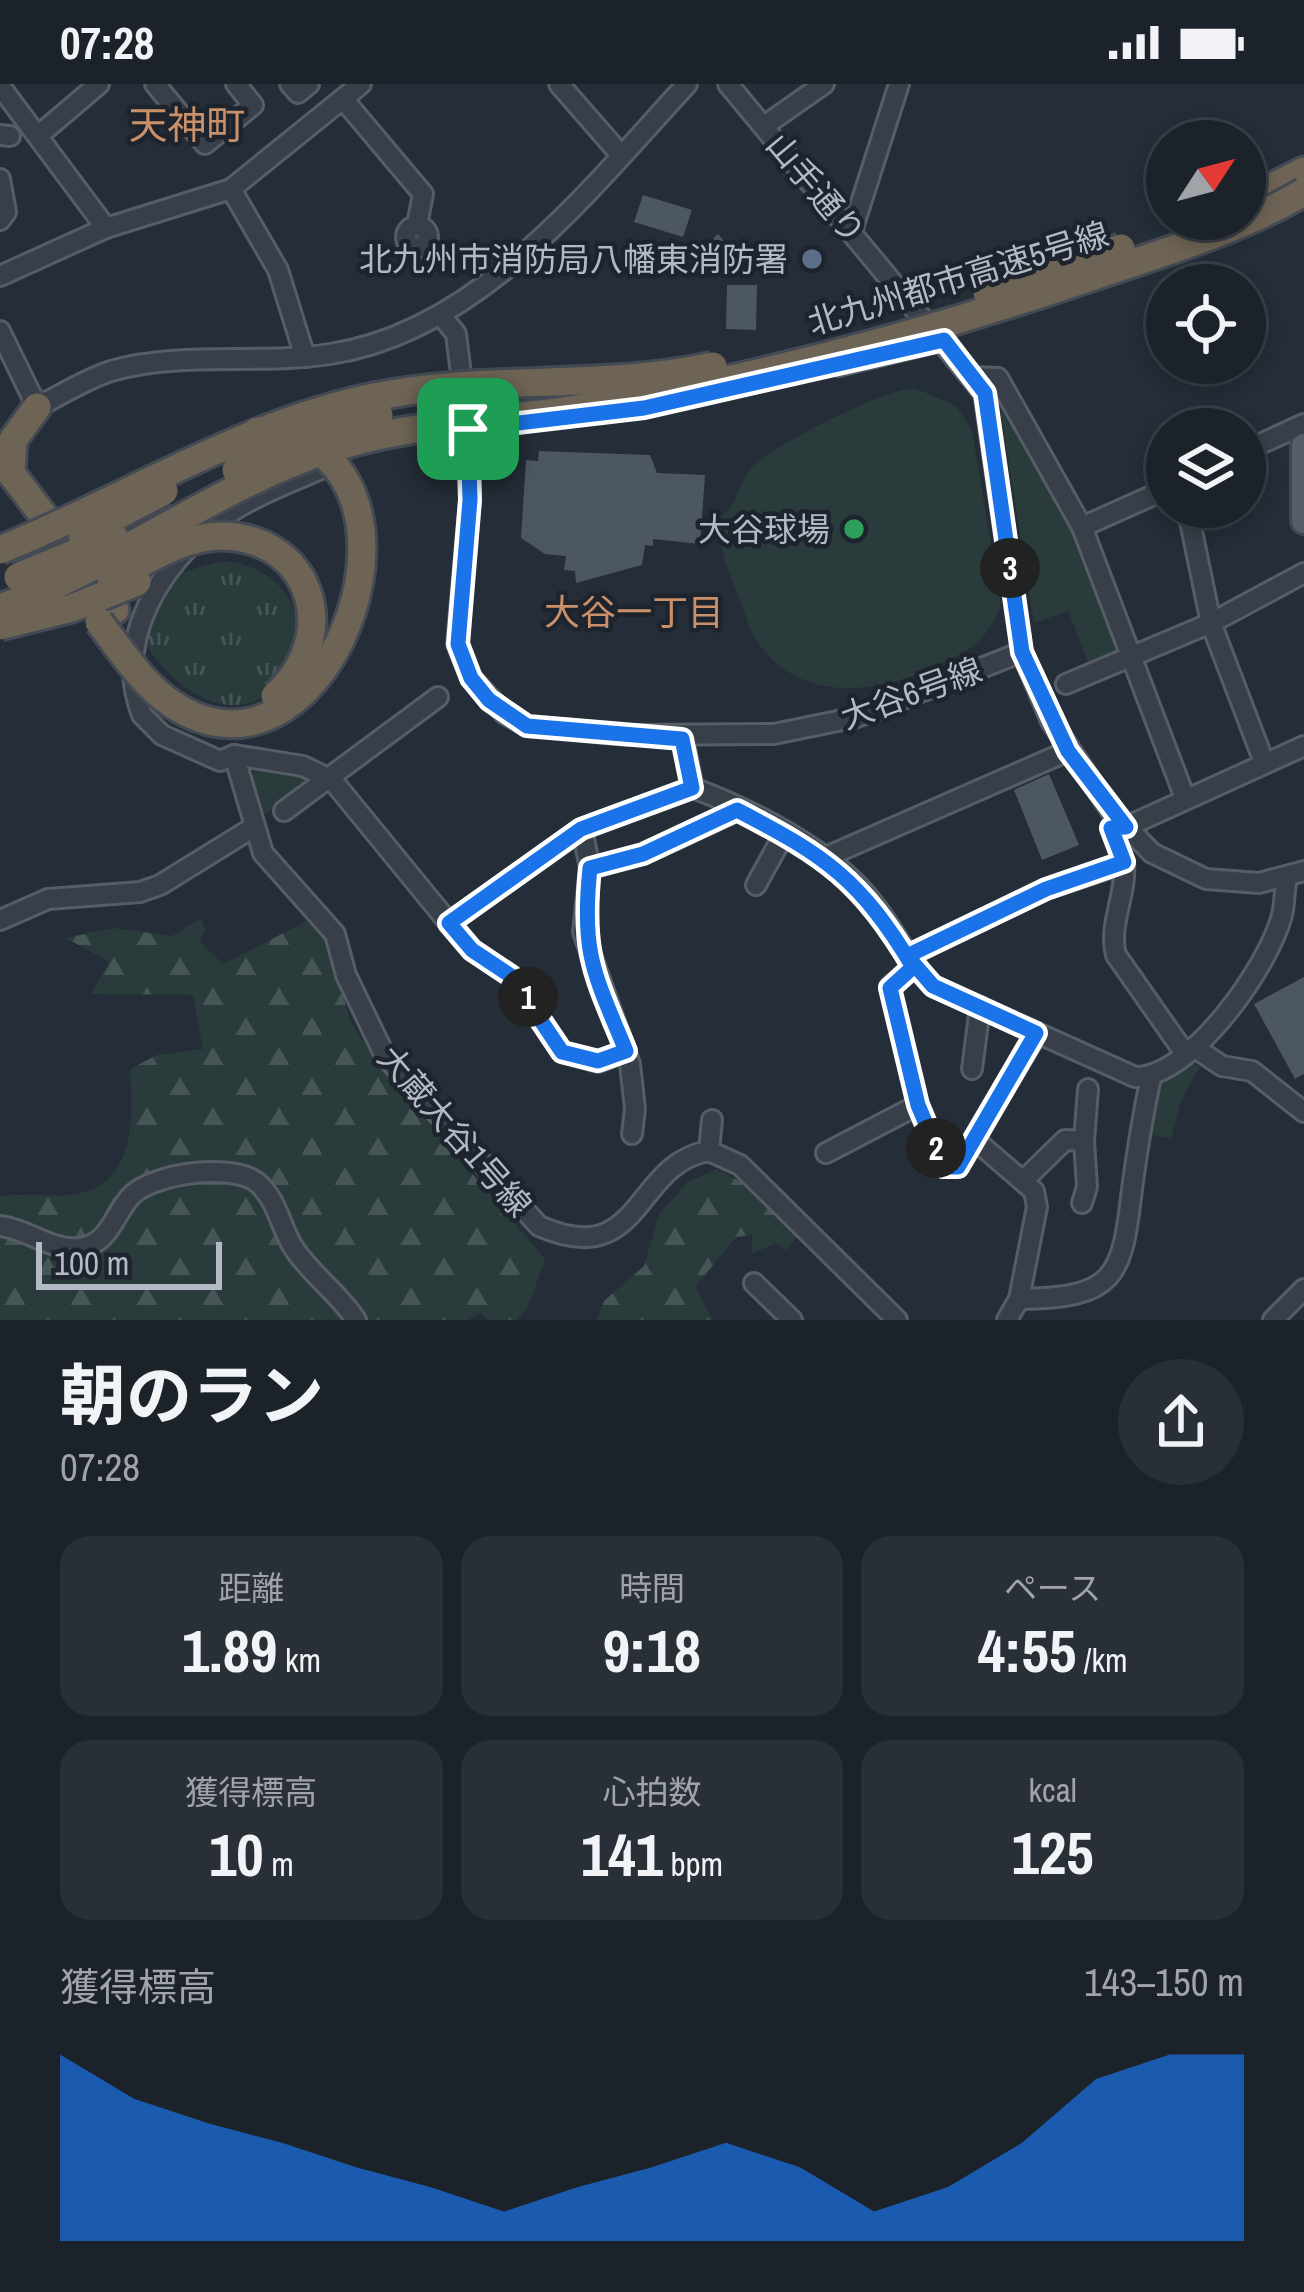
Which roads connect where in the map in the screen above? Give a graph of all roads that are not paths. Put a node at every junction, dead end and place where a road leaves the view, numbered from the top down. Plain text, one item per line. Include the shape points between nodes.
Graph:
1 (99, 84) edge
2 (154, 84) edge
3 (236, 84) edge
4 (290, 84) edge
5 (309, 84) edge
6 (361, 84) edge
7 (559, 84) edge
8 (687, 84) edge
9 (728, 84) edge
10 (824, 84) edge
11 (899, 84) edge
12 (0, 86) edge
13 (343, 99) junction
14 (764, 126) junction
15 (39, 135) junction
16 (620, 154) junction
17 (1304, 170) edge
18 (0, 179) edge
19 (231, 189) junction
20 (1266, 190) edge
21 (1304, 192) edge
22 (0, 220) edge
23 (417, 225) dead end
24 (106, 228) junction
25 (852, 231) junction
26 (1146, 237) edge
27 (0, 276) edge
28 (0, 313) edge
29 (441, 315) junction
30 (0, 329) edge
31 (944, 340) junction
32 (305, 357) junction
33 (974, 377) junction
34 (37, 407) junction
35 (1304, 424) edge
36 (468, 429) junction
37 (0, 433) edge
38 (1266, 441) edge
39 (1304, 446) edge
40 (0, 483) edge
41 (1146, 498) edge
42 (1303, 504) edge
43 (1082, 527) junction
44 (1191, 528) edge
45 (0, 533) edge
46 (0, 550) edge
47 (362, 562) junction
48 (1304, 572) edge
49 (7, 589) edge
50 (107, 616) junction
51 (1211, 623) junction
52 (0, 626) edge
53 (1022, 652) junction
54 (305, 657) junction
55 (1132, 657) junction
56 (1066, 684) dead end
57 (438, 697) dead end
58 (682, 739) junction
59 (1304, 746) edge
60 (1068, 751) junction
61 (234, 755) junction
62 (1264, 762) junction
63 (332, 780) junction
64 (692, 788) junction
65 (1185, 797) junction
66 (737, 810) junction
67 (284, 811) dead end
68 (254, 827) junction
69 (1126, 827) junction
70 (581, 829) junction
71 (784, 834) junction
72 (826, 857) junction
73 (1124, 862) junction
74 (590, 868) junction
75 (1295, 874) edge
76 (756, 885) dead end
77 (0, 920) edge
78 (449, 923) junction
79 (910, 961) junction
80 (980, 1007) junction
81 (1036, 1033) junction
82 (1189, 1050) junction
83 (626, 1051) junction
84 (972, 1069) dead end
85 (1151, 1077) junction
86 (1088, 1089) dead end
87 (918, 1105) junction
88 (1304, 1112) edge
89 (712, 1120) dead end
90 (632, 1134) dead end
91 (975, 1141) junction
92 (1084, 1141) junction
93 (710, 1151) junction
94 (826, 1153) dead end
95 (1025, 1179) junction
96 (1082, 1203) dead end
97 (2, 1226) edge
98 (754, 1283) dead end
99 (1304, 1289) edge
100 (1019, 1299) junction
101 (356, 1320) edge
102 (792, 1320) edge
103 (897, 1320) edge
104 (1007, 1320) edge
105 (1274, 1320) edge

1 - 15 street
2 - 3 street via 206,144 253,105
4 - 5 street via 298,93
6 - 13 street
7 - 16 street
8 - 16 street
9 - 14 street, 山手通り
10 - 14 street
11 - 25 street
12 - 15 street
13 - 19 street
13 - 23 street via 423,194
14 - 25 street, 山手通り
15 - 24 street
16 - 29 street via 503,274
17 - 20 highway
18 - 22 street
19 - 24 street
19 - 32 street via 278,270
21 - 49 highway, 北九州都市高速5号線, bridge via 1235,226 1051,291 858,349 694,389 394,432 324,451 75,577
24 - 27 street
25 - 31 street, 山手通り
26 - 46 highway, bridge via 855,331 688,372 417,389 320,411 221,446
28 - 30 street
29 - 32 street via 367,346
29 - 36 street, 大谷6号線 via 456,334
30 - 34 street
31 - 33 street, 山手通り
31 - 36 street via 644,408
32 - 34 street via 111,371
33 - 43 street via 998,378
33 - 53 street, 山手通り via 992,426
34 - 37 highway
34 - 50 highway via 13,440 10,473
35 - 38 street
36 - 58 street, 大谷6号線 via 458,644 471,678 527,726
36 - 61 street via 364,448 248,503 160,580 132,658 142,715 190,750 220,761
39 - 42 main road
40 - 50 highway
41 - 43 street
43 - 55 street
44 - 51 street
45 - 47 highway, bridge via 199,437 266,432 305,446 347,485 362,522
47 - 49 highway, bridge via 346,508 323,479 288,459 252,456 214,464 74,538
47 - 50 highway, bridge via 357,601 334,654 295,699 256,721 218,723 176,707 146,682
48 - 51 street
49 - 54 highway, bridge via 88,588 193,540 255,542 292,567 308,592 315,628
50 - 54 highway, bridge via 167,685 221,712 278,695
51 - 55 street
51 - 62 street
52 - 54 highway, bridge via 226,554 267,564 296,592 306,612
53 - 58 street, 大谷6号線 via 857,717 774,734
53 - 60 street, 山手通り
55 - 56 street
55 - 65 street
57 - 63 street
58 - 64 street
59 - 62 street
60 - 69 street, 山手通り
60 - 72 street
61 - 63 street via 303,766
61 - 68 street
62 - 65 street
63 - 67 street
63 - 78 street
64 - 66 street
64 - 70 street
65 - 69 street
66 - 71 street
66 - 74 street via 643,854
68 - 77 street via 160,885 47,899
68 - 93 street, 大蔵大谷1号線 via 263,853 334,934 385,1056 539,1226 603,1236 680,1162
69 - 73 street via 1111,828
69 - 75 street, 山手通り via 1152,853 1206,879 1246,883
70 - 74 street
70 - 78 street
71 - 72 street
71 - 76 street
72 - 79 street via 872,901
73 - 79 street via 1046,889
73 - 82 street via 1126,886 1111,937 1116,955
74 - 83 street via 583,932
75 - 82 street via 1282,917 1235,1005
78 - 83 street via 511,976 562,1052 598,1061
79 - 80 street via 933,986
79 - 87 street via 890,988
80 - 81 street
80 - 84 street
81 - 85 street
81 - 91 street
82 - 85 street
82 - 88 street via 1252,1071
83 - 90 street
85 - 100 street via 1121,1260 1105,1282 1064,1298
86 - 92 street
87 - 91 street via 944,1167 958,1167
87 - 94 street
89 - 93 street
91 - 95 street
92 - 95 street via 1065,1140
92 - 96 street
93 - 103 street via 740,1165
95 - 100 street via 1036,1207
97 - 101 street via 80,1248 106,1234 148,1182 225,1173 252,1179 315,1278
98 - 102 street
99 - 105 street
100 - 104 street

